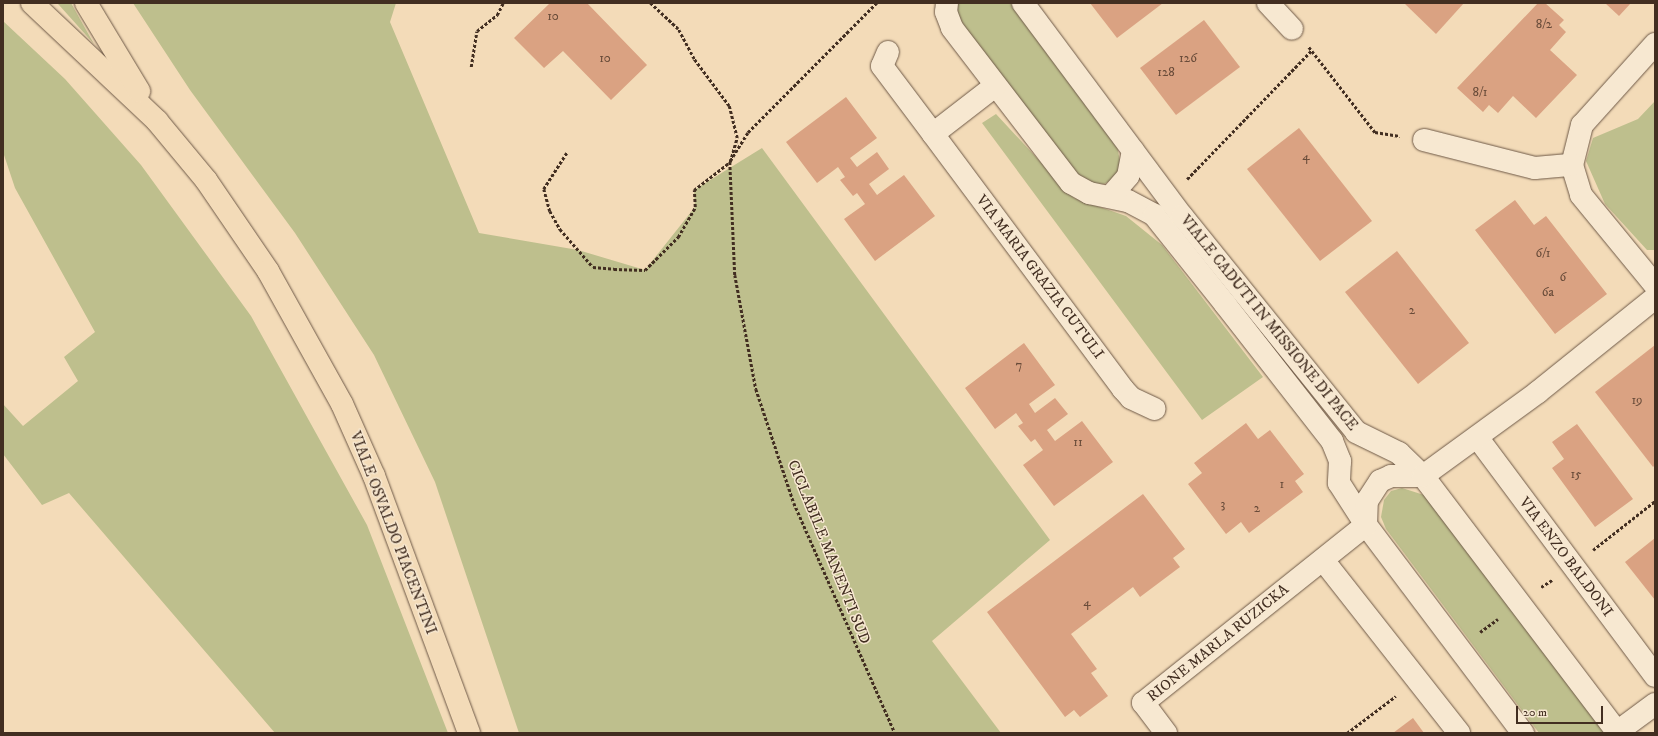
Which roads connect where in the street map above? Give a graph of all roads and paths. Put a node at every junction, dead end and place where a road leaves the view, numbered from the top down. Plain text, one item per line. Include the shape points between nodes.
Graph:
1 (32, 3) edge
2 (86, 3) edge
3 (503, 3) edge
4 (650, 3) edge
5 (877, 3) edge
6 (947, 3) edge
7 (1023, 3) edge
8 (1268, 3) edge
9 (1292, 29) joint
10 (1655, 44) edge
11 (1312, 50) junction
12 (888, 52) dead end
13 (471, 67) dead end
14 (995, 86) junction
15 (157, 121) junction
16 (933, 134) junction
17 (1424, 140) joint
18 (1133, 150) junction
19 (567, 153) dead end
20 (730, 162) junction
21 (1572, 165) junction
22 (1182, 174) dead end
23 (1187, 180) junction
24 (1192, 186) dead end
25 (1110, 197) junction
26 (1655, 285) edge
27 (1655, 298) edge
28 (1156, 409) dead end
29 (1477, 437) junction
30 (1423, 476) junction
31 (1366, 526) junction
32 (1323, 560) junction
33 (1655, 676) edge
34 (1655, 704) edge
35 (469, 733) edge
36 (895, 733) edge
37 (1166, 733) edge
38 (1459, 733) edge
39 (1523, 733) edge
40 (1618, 733) edge

1 - 15 main road, VIALE OSVALDO PIACENTINI
2 - 15 main road, VIALE OSVALDO PIACENTINI
3 - 13 path via 496,15 477,31
4 - 20 path, CICLABILE MANENTI SUD via 678,29 694,59 729,106 736,138
5 - 20 path via 748,133
6 - 14 street, VIALE CADUTI IN MISSIONE DI PACE via 952,28
7 - 18 street, VIALE CADUTI IN MISSIONE DI PACE
8 - 9 street
9 - 11 path
10 - 21 street via 1582,125
11 - 17 path via 1375,132
11 - 23 path
12 - 16 street, VIA MARIA GRAZIA CUTULI via 882,66
14 - 16 street
14 - 25 street, VIALE CADUTI IN MISSIONE DI PACE via 1071,183 1090,194
15 - 35 main road, VIALE OSVALDO PIACENTINI via 206,180 268,271 342,404 374,476
16 - 28 street, VIA MARIA GRAZIA CUTULI via 1131,398
17 - 21 street via 1535,168
18 - 25 street via 1128,176
18 - 30 street, VIALE CADUTI IN MISSIONE DI PACE via 1356,432 1399,453
19 - 20 path via 544,189 550,211 560,228 592,267 614,269 645,270 678,237 695,207 694,190
20 - 36 path, CICLABILE MANENTI SUD via 735,275 756,389 794,503
21 - 26 street via 1581,195
22 - 23 path
23 - 24 path
25 - 31 street, VIALE CADUTI IN MISSIONE DI PACE via 1128,201 1154,215 1317,422 1337,452 1339,482
27 - 29 street via 1538,392
29 - 30 street
29 - 33 street, VIA ENZO BALDONI
30 - 31 street via 1395,476 1380,480 1367,501
30 - 40 street, VIALE CADUTI IN MISSIONE DI PACE
31 - 32 street, RIONE MARLA RUZICKA
31 - 39 street, VIALE CADUTI IN MISSIONE DI PACE
32 - 37 street, RIONE MARLA RUZICKA via 1143,703
32 - 38 street
34 - 40 street

